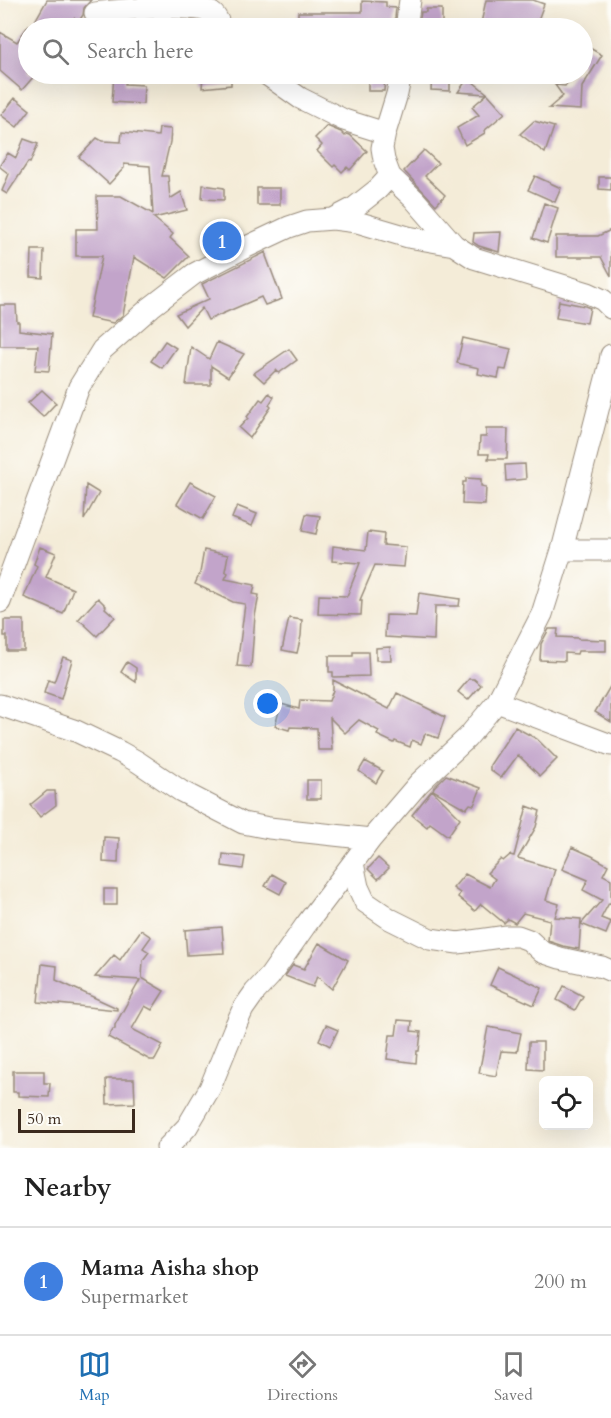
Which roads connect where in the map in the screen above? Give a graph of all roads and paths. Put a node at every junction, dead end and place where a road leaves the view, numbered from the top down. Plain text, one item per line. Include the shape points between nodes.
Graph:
1 (410, 0) edge
2 (95, 13) dead end
3 (217, 18) edge
4 (407, 18) edge
5 (280, 84) edge
6 (400, 84) edge
7 (385, 133) junction
8 (390, 176) junction
9 (333, 219) junction
10 (454, 245) junction
11 (608, 303) edge
12 (610, 363) edge
13 (562, 550) junction
14 (611, 550) edge
15 (0, 602) edge
16 (497, 702) junction
17 (0, 705) edge
18 (611, 744) edge
19 (371, 839) junction
20 (353, 863) junction
21 (611, 970) edge
22 (167, 1148) edge

1 - 4 street
2 - 3 street via 197,9
5 - 7 street via 344,120
6 - 7 street
7 - 8 street via 382,148
8 - 9 street via 354,208
8 - 10 street
9 - 10 street
9 - 15 street via 289,227 194,274 102,350 80,387
10 - 11 street via 474,258 588,293
12 - 13 street
13 - 14 street
13 - 16 street via 542,614
16 - 18 street
16 - 19 street
17 - 19 street via 76,731 120,752 181,791 243,823
19 - 20 street
20 - 21 street via 364,902 430,939 458,943 518,936 542,952
20 - 22 street via 243,1009 210,1088 187,1126

